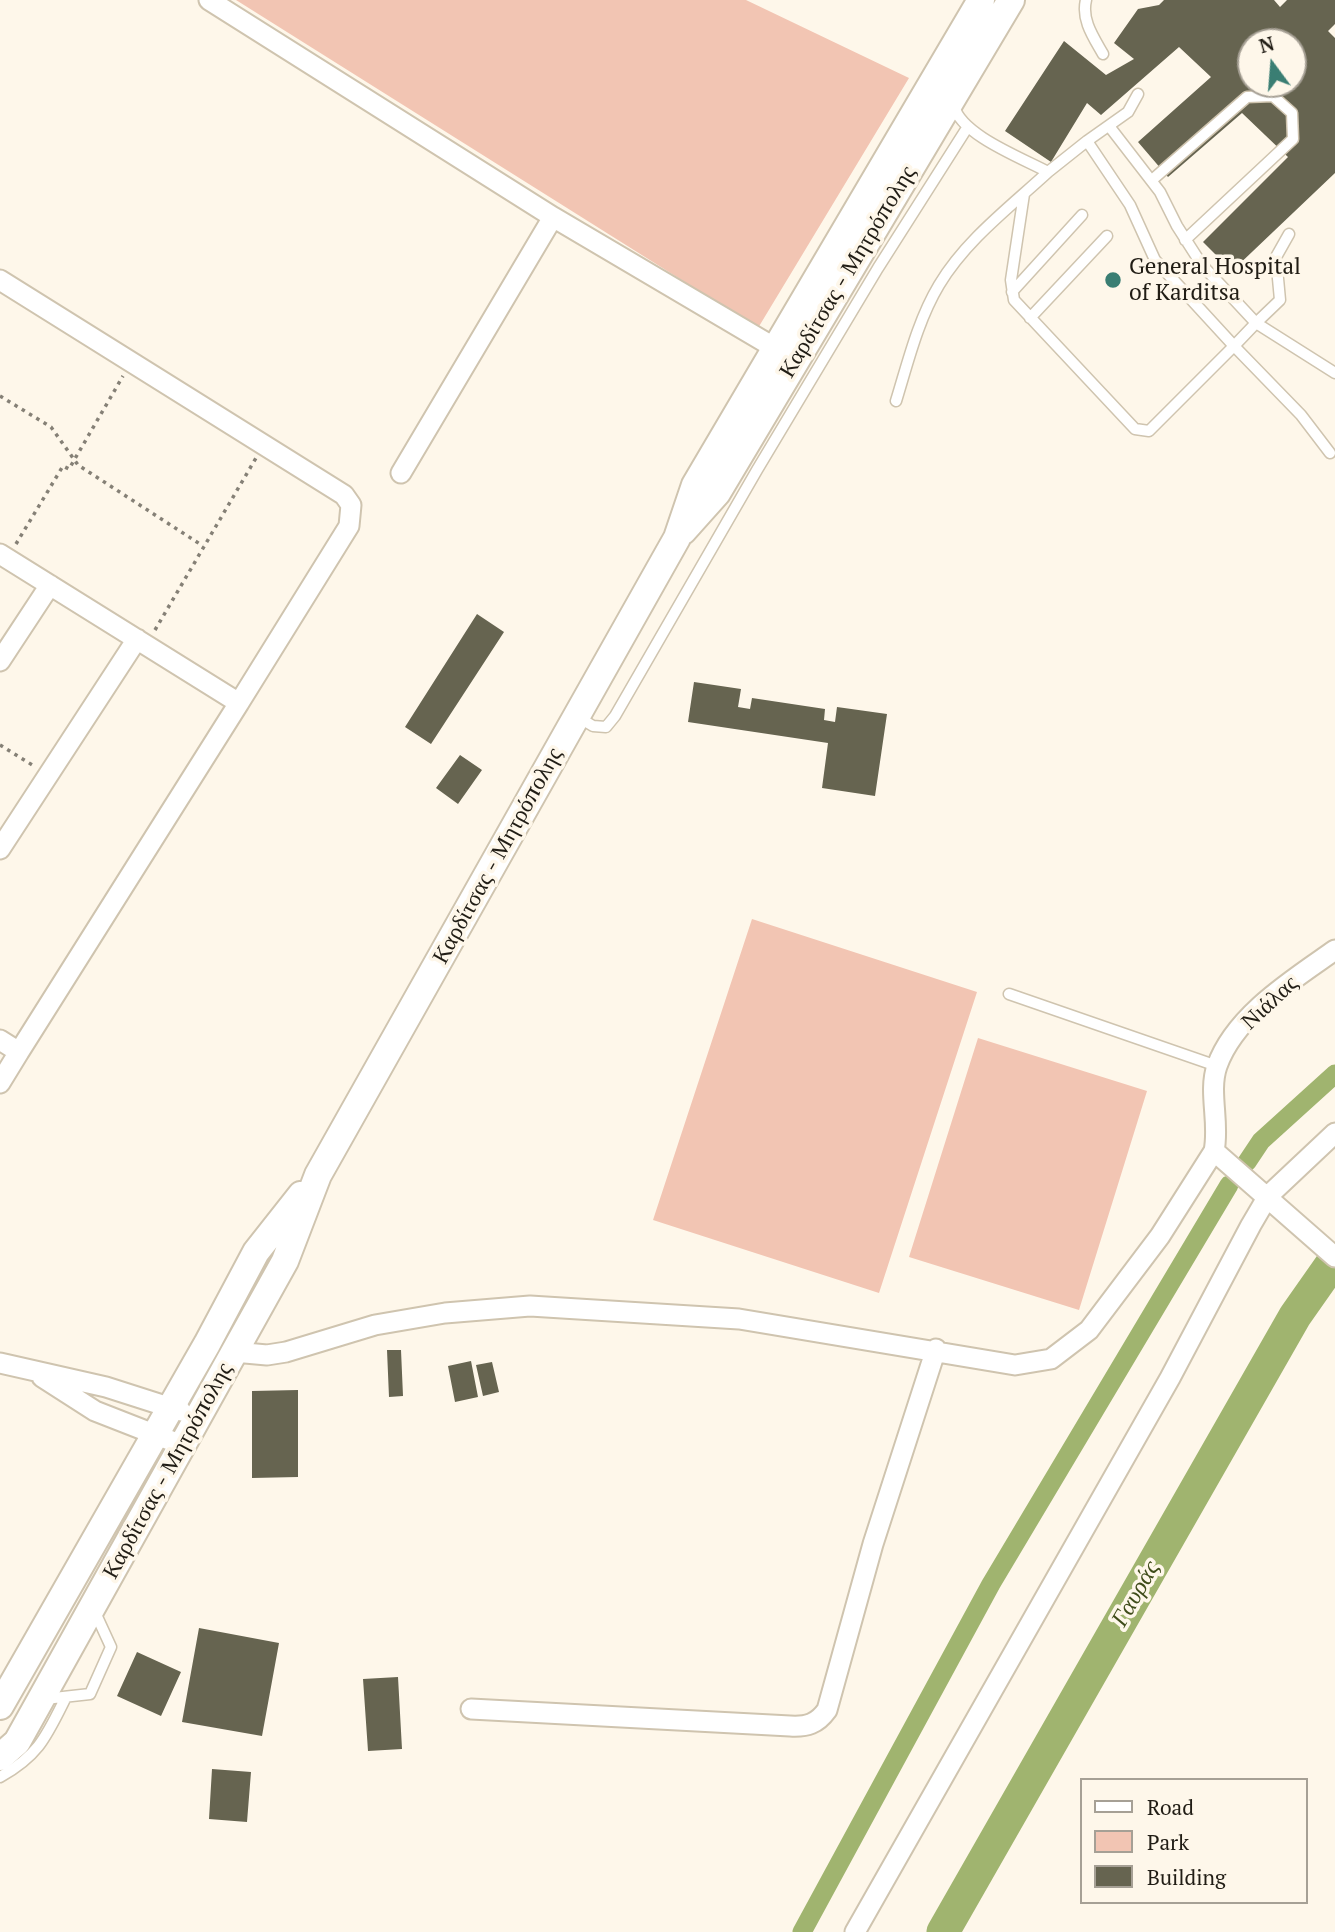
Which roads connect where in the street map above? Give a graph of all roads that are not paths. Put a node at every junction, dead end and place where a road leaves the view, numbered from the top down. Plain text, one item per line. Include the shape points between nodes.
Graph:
1 (209, 0) edge
2 (981, 0) edge
3 (1011, 0) edge
4 (1086, 0) edge
5 (1104, 54) dead end
6 (1138, 94) dead end
7 (952, 97) junction
8 (1109, 126) junction
9 (967, 128) junction
10 (930, 135) junction
11 (1087, 141) junction
12 (1048, 172) junction
13 (1152, 180) junction
14 (1024, 194) junction
15 (1082, 215) dead end
16 (553, 217) junction
17 (1289, 234) dead end
18 (1107, 236) dead end
19 (1185, 240) junction
20 (858, 255) junction
21 (0, 280) edge
22 (841, 283) junction
23 (1012, 292) junction
24 (1030, 318) junction
25 (1256, 323) junction
26 (1234, 346) junction
27 (775, 348) junction
28 (1335, 373) edge
29 (896, 401) dead end
30 (1330, 453) dead end
31 (401, 473) dead end
32 (677, 538) junction
33 (4, 557) edge
34 (50, 585) junction
35 (142, 641) junction
36 (0, 661) edge
37 (239, 703) junction
38 (577, 716) junction
39 (0, 849) edge
40 (1335, 950) edge
41 (1009, 994) dead end
42 (0, 1040) edge
43 (19, 1052) junction
44 (1217, 1066) junction
45 (0, 1083) edge
46 (1335, 1133) edge
47 (1214, 1151) junction
48 (318, 1175) junction
49 (1268, 1196) junction
50 (1335, 1257) edge
51 (936, 1349) junction
52 (234, 1352) junction
53 (0, 1363) edge
54 (32, 1370) junction
55 (171, 1407) junction
56 (196, 1418) junction
57 (153, 1434) junction
58 (182, 1445) junction
59 (92, 1606) junction
60 (53, 1698) junction
61 (0, 1706) edge
62 (471, 1709) dead end
63 (0, 1757) edge
64 (0, 1777) edge
65 (855, 1932) edge

1 - 16 street
2 - 20 main road, Καρδίτσας - Μητρόπολης
3 - 7 main road, Καρδίτσας - Μητρόπολης
4 - 5 lane via 1085,18
6 - 8 lane via 1133,106
7 - 9 lane via 956,116
7 - 10 main road, Καρδίτσας - Μητρόπολης
8 - 11 lane
8 - 13 lane
9 - 10 lane via 951,127
9 - 12 lane
9 - 20 lane
10 - 20 main road, Καρδίτσας - Μητρόπολης
11 - 12 lane
11 - 26 lane via 1130,205 1155,260
12 - 14 lane
13 - 19 lane
13 - 19 lane via 1247,97 1273,96 1292,113 1293,139
14 - 23 lane
14 - 29 lane via 971,243 938,287 914,342
15 - 23 lane
16 - 27 street
16 - 31 street
17 - 25 lane via 1276,257 1280,300
18 - 24 lane
19 - 25 lane
20 - 22 main road, Καρδίτσας - Μητρόπολης
21 - 37 street via 344,495 351,505 352,516
22 - 27 main road, Καρδίτσας - Μητρόπολης
22 - 32 main road, Καρδίτσας - Μητρόπολης via 718,493
22 - 38 lane via 615,716 600,728
23 - 24 lane
24 - 26 lane via 1142,432
25 - 26 lane
25 - 28 lane
26 - 30 lane via 1301,415
27 - 32 main road, Καρδίτσας - Μητρόπολης via 695,485
32 - 38 main road, Καρδίτσας - Μητρόπολης
33 - 34 street
34 - 35 street
34 - 36 street
35 - 37 street
35 - 39 street
37 - 43 street
38 - 48 main road, Καρδίτσας - Μητρόπολης
40 - 44 street, Νιάλας via 1252,1016
41 - 44 lane
42 - 43 street
43 - 45 street
44 - 47 street
46 - 49 street
47 - 49 street
47 - 51 street via 1160,1236 1089,1330 1068,1349 1034,1364 1015,1365
48 - 52 main road, Καρδίτσας - Μητρόπολης via 285,1261
48 - 55 main road, Καρδίτσας - Μητρόπολης via 256,1252
49 - 50 street
49 - 65 street via 1170,1378
51 - 52 street via 705,1316 502,1307 375,1325 286,1352
51 - 62 street via 873,1544 827,1710 819,1721 804,1727
52 - 56 main road, Καρδίτσας - Μητρόπολης
53 - 54 street
54 - 55 street
54 - 57 street via 95,1411
55 - 56 street
55 - 57 main road, Καρδίτσας - Μητρόπολης
56 - 58 main road, Καρδίτσας - Μητρόπολης
57 - 58 street
57 - 61 main road, Καρδίτσας - Μητρόπολης
58 - 59 main road, Καρδίτσας - Μητρόπολης
59 - 60 main road, Καρδίτσας - Μητρόπολης
59 - 60 lane via 111,1655 90,1694
60 - 63 main road, Καρδίτσας - Μητρόπολης
60 - 64 lane via 43,1744 26,1762

